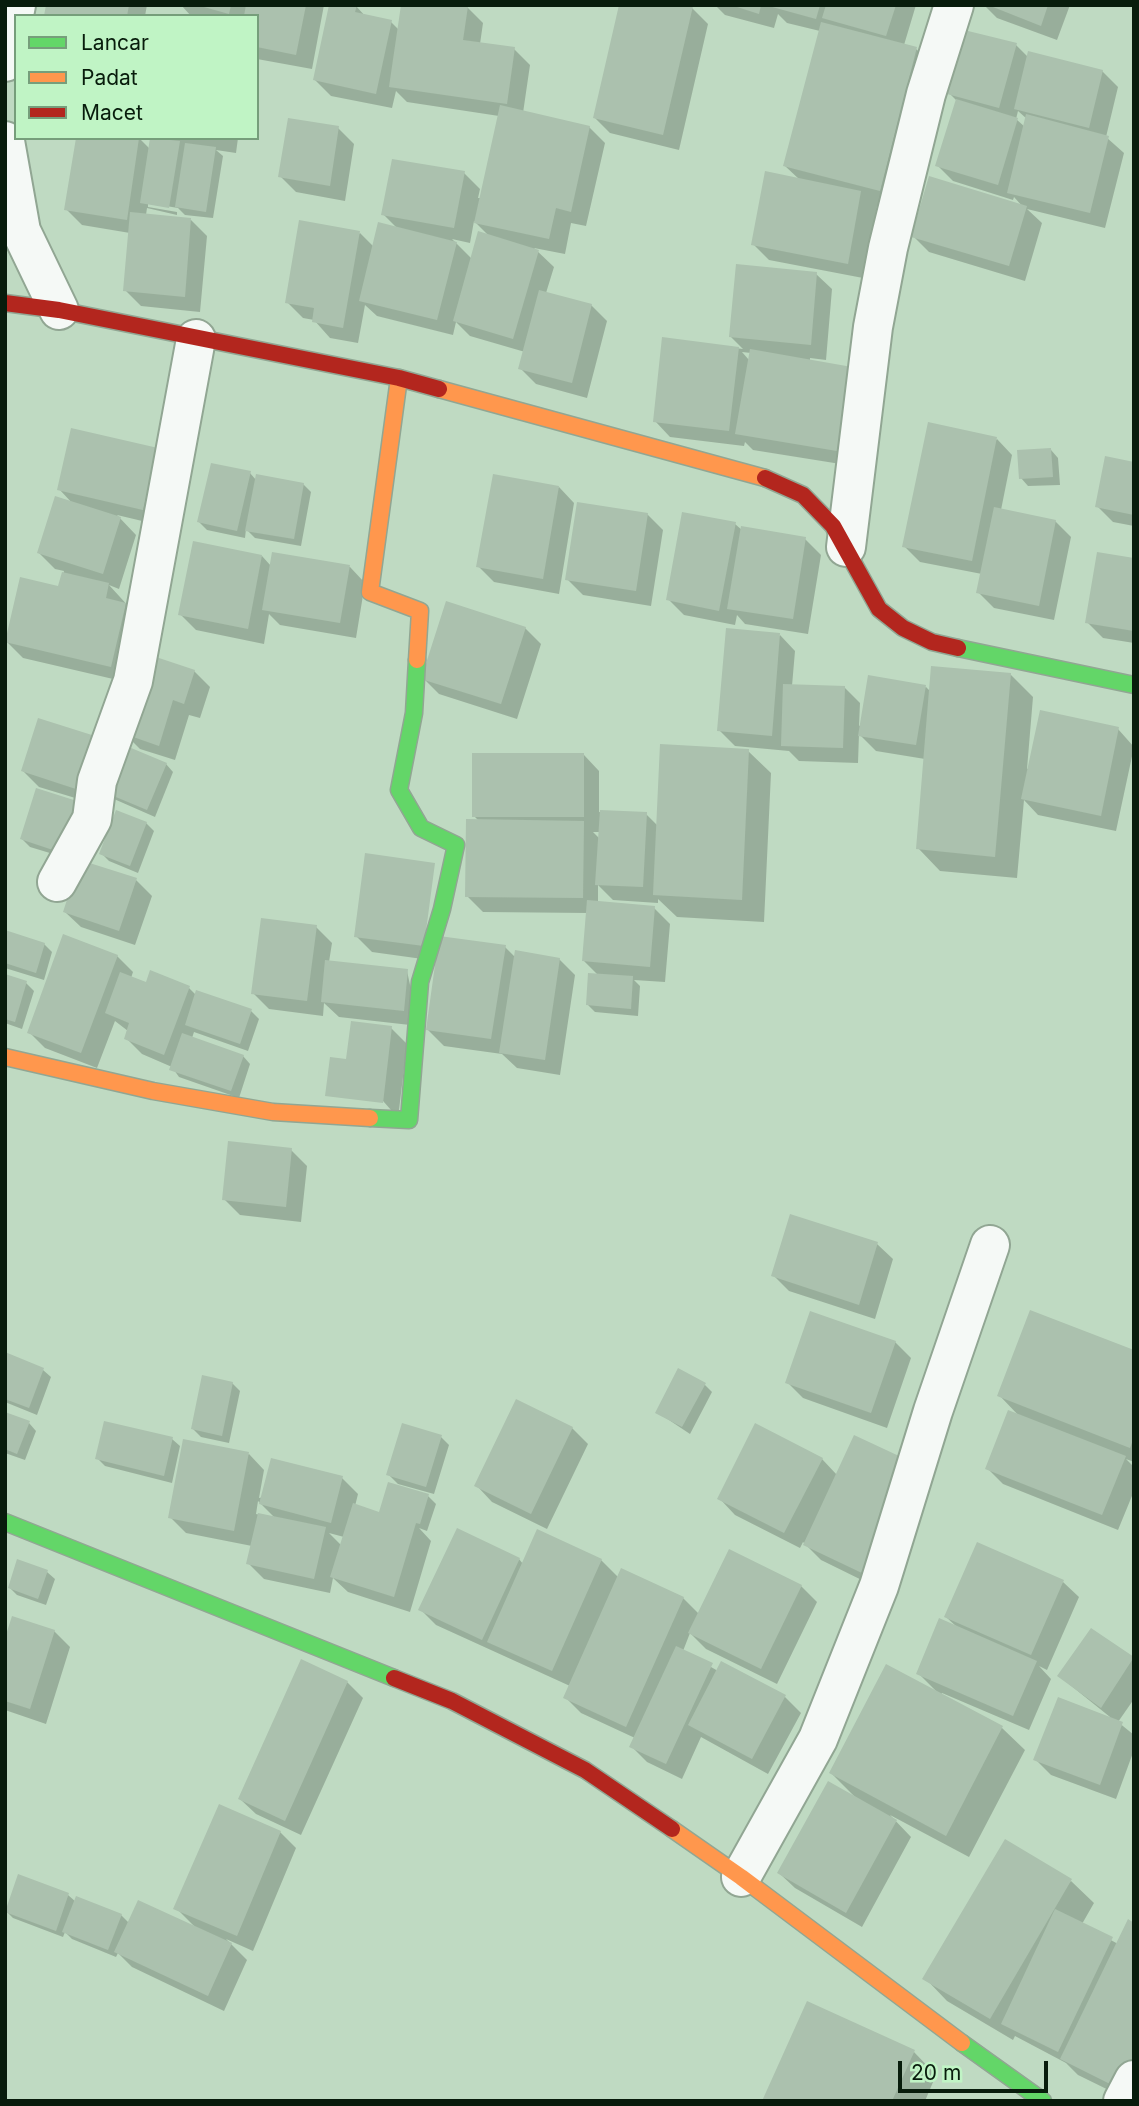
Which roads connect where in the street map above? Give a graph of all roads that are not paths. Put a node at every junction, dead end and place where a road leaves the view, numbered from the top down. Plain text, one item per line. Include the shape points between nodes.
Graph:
1 (954, 5) edge
2 (14, 15) edge
3 (5, 62) edge
4 (5, 141) edge
5 (5, 303) edge
6 (59, 310) junction
7 (196, 338) junction
8 (399, 378) junction
9 (846, 547) junction
10 (1134, 685) edge
11 (57, 882) dead end
12 (5, 1057) edge
13 (990, 1245) dead end
14 (5, 1522) edge
15 (741, 1877) junction
16 (1134, 2080) edge
17 (1043, 2101) edge
18 (1123, 2101) edge

1 - 9 street via 926,94 888,248 873,327
2 - 3 street
4 - 6 street via 21,231
5 - 6 street
6 - 7 street
7 - 8 street
7 - 11 street via 133,681 97,781 92,819
8 - 9 street via 766,478 803,495
8 - 12 street via 370,592 420,611 414,713 399,790 421,828 456,845 420,982 410,1120 273,1112 153,1091
9 - 10 street via 879,609 902,628 932,642
13 - 15 street via 879,1586 818,1738
14 - 15 street via 452,1701 585,1770
15 - 17 street
16 - 18 street

